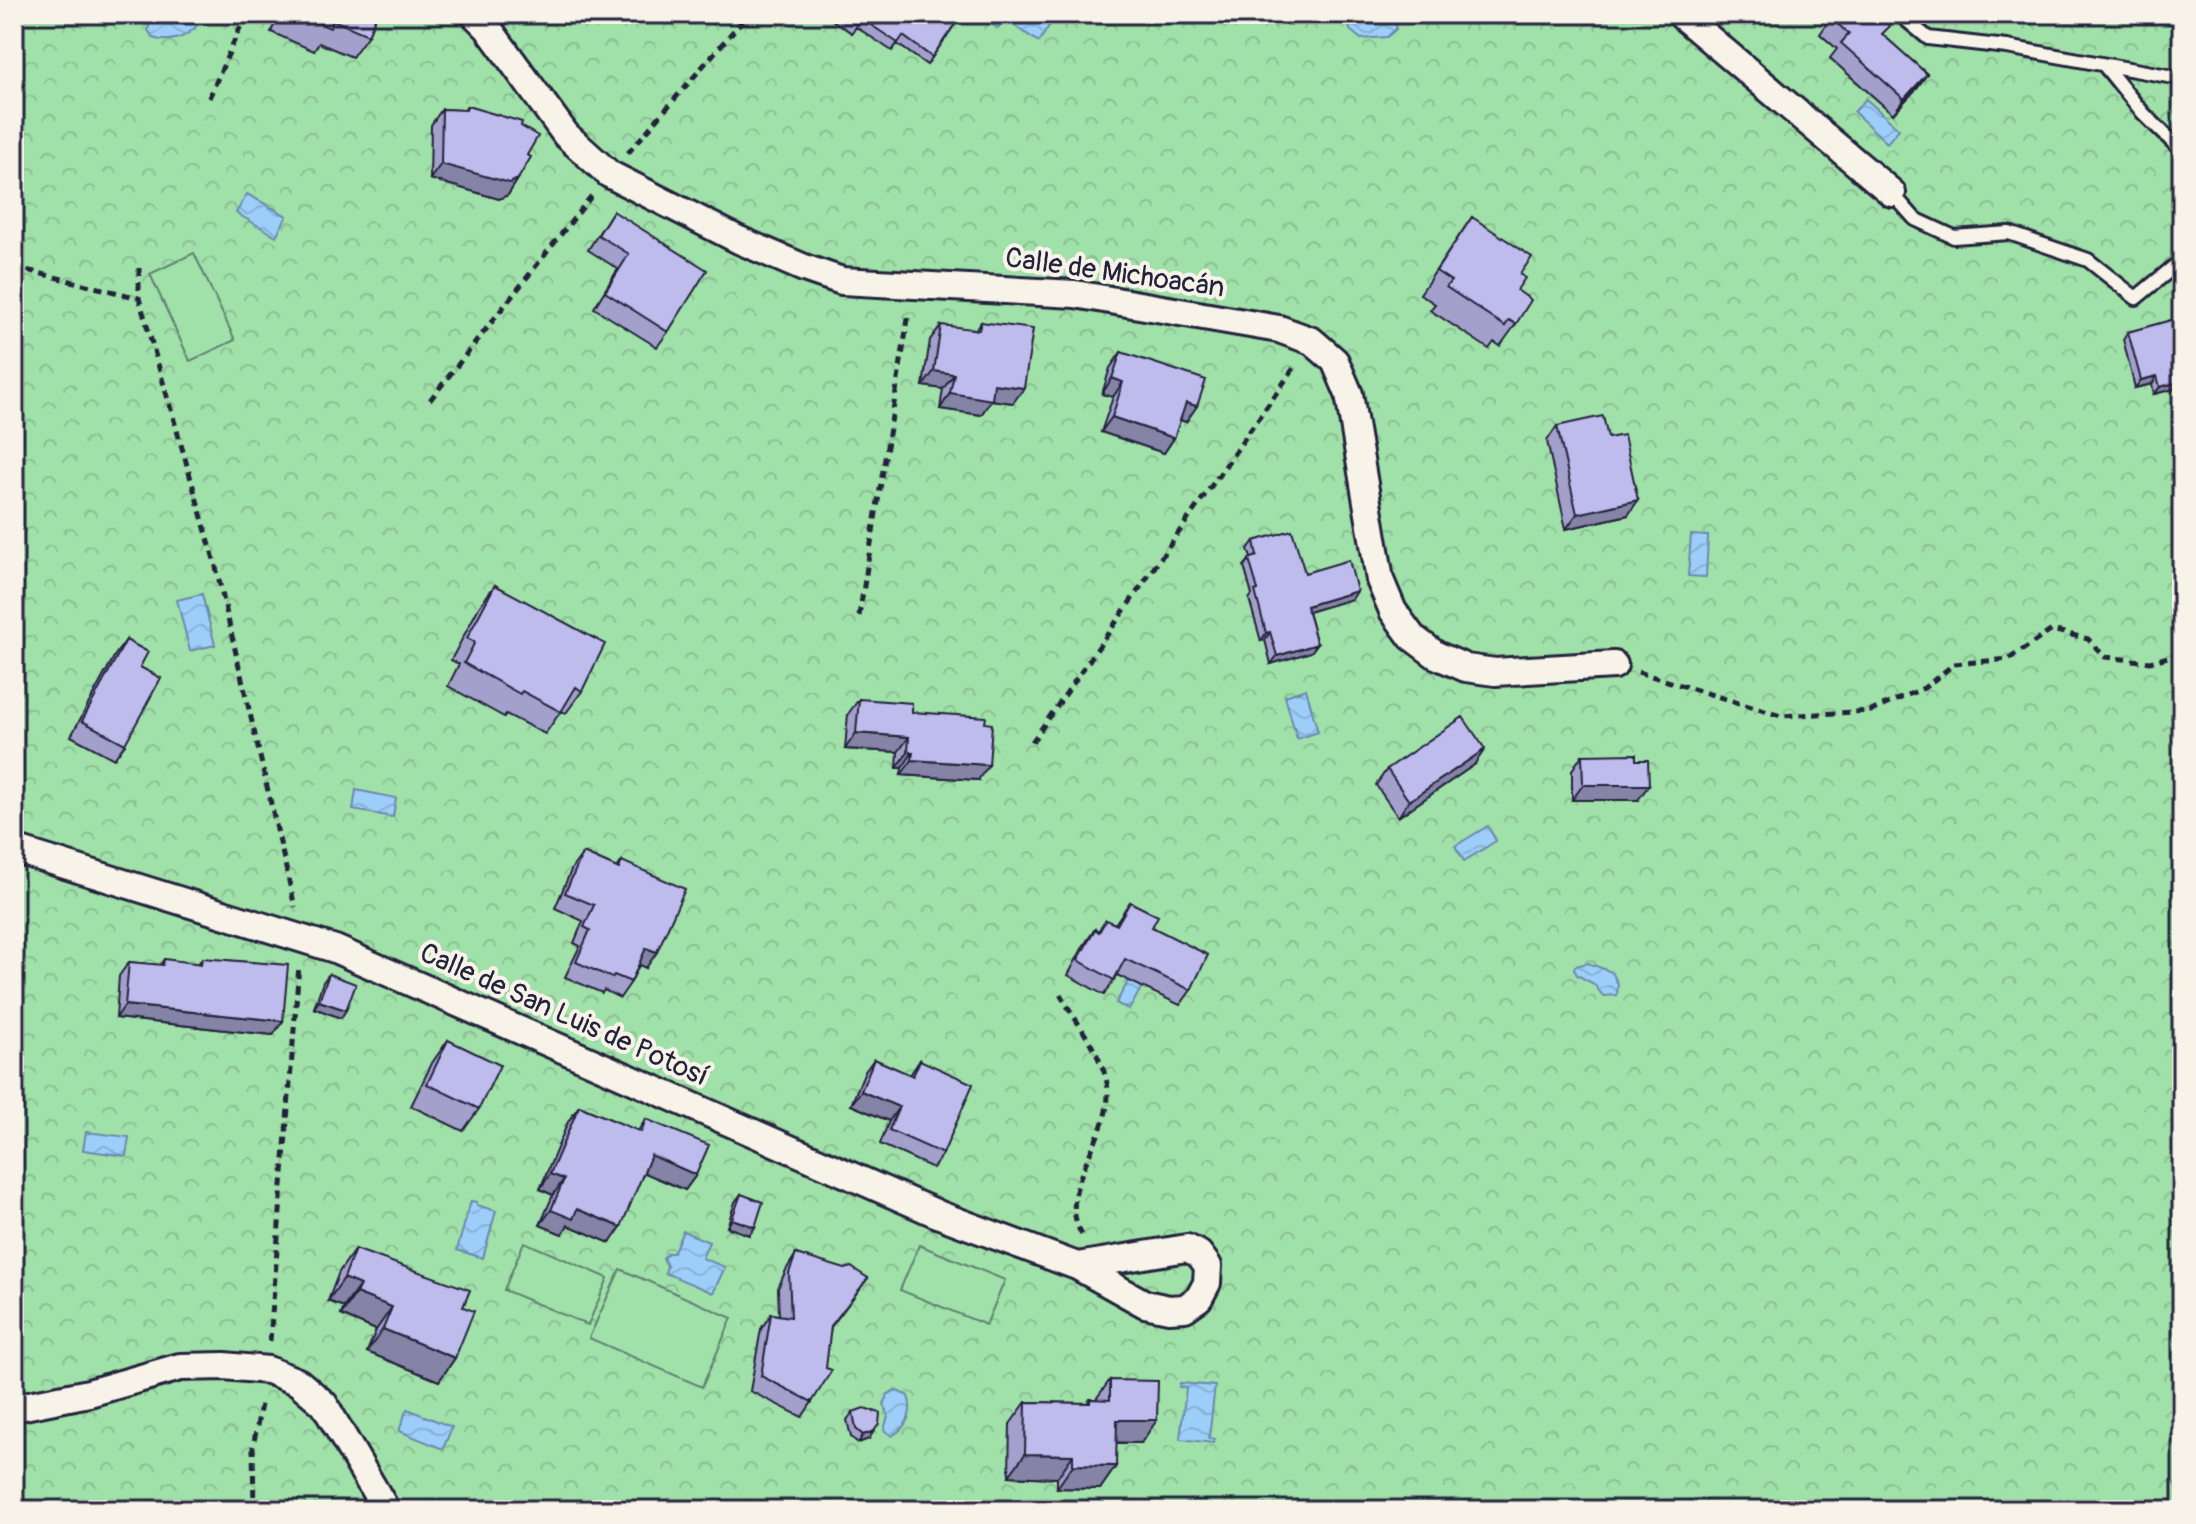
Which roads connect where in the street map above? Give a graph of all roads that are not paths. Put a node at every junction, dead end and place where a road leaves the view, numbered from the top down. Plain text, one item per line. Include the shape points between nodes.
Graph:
1 (474, 14) edge
2 (1899, 14) edge
3 (1692, 17) edge
4 (2104, 65) junction
5 (2179, 78) dead end
6 (2182, 151) edge
7 (1892, 193) joint
8 (2182, 260) edge
9 (1614, 665) road end
10 (14, 849) edge
11 (1077, 1266) junction
12 (14, 1408) edge
13 (386, 1510) edge

1 - 9 street, Calle de Michoacán via 566,135 609,174 804,268 842,281 1075,294 1279,329 1312,341 1335,361 1349,394 1380,580 1412,637 1466,668 1495,672
2 - 4 lane via 1928,38
3 - 7 street
4 - 5 lane
4 - 6 lane
7 - 8 lane via 1915,219 1954,237 2009,233 2088,260 2136,298
10 - 11 street, Calle de San Luis de Potosí via 335,949 940,1215
11 - 11 street, Calle de San Luis de Potosí via 1145,1304 1169,1309 1185,1308 1207,1283 1208,1266 1187,1248
12 - 13 street via 180,1367 268,1370 298,1382 324,1404

